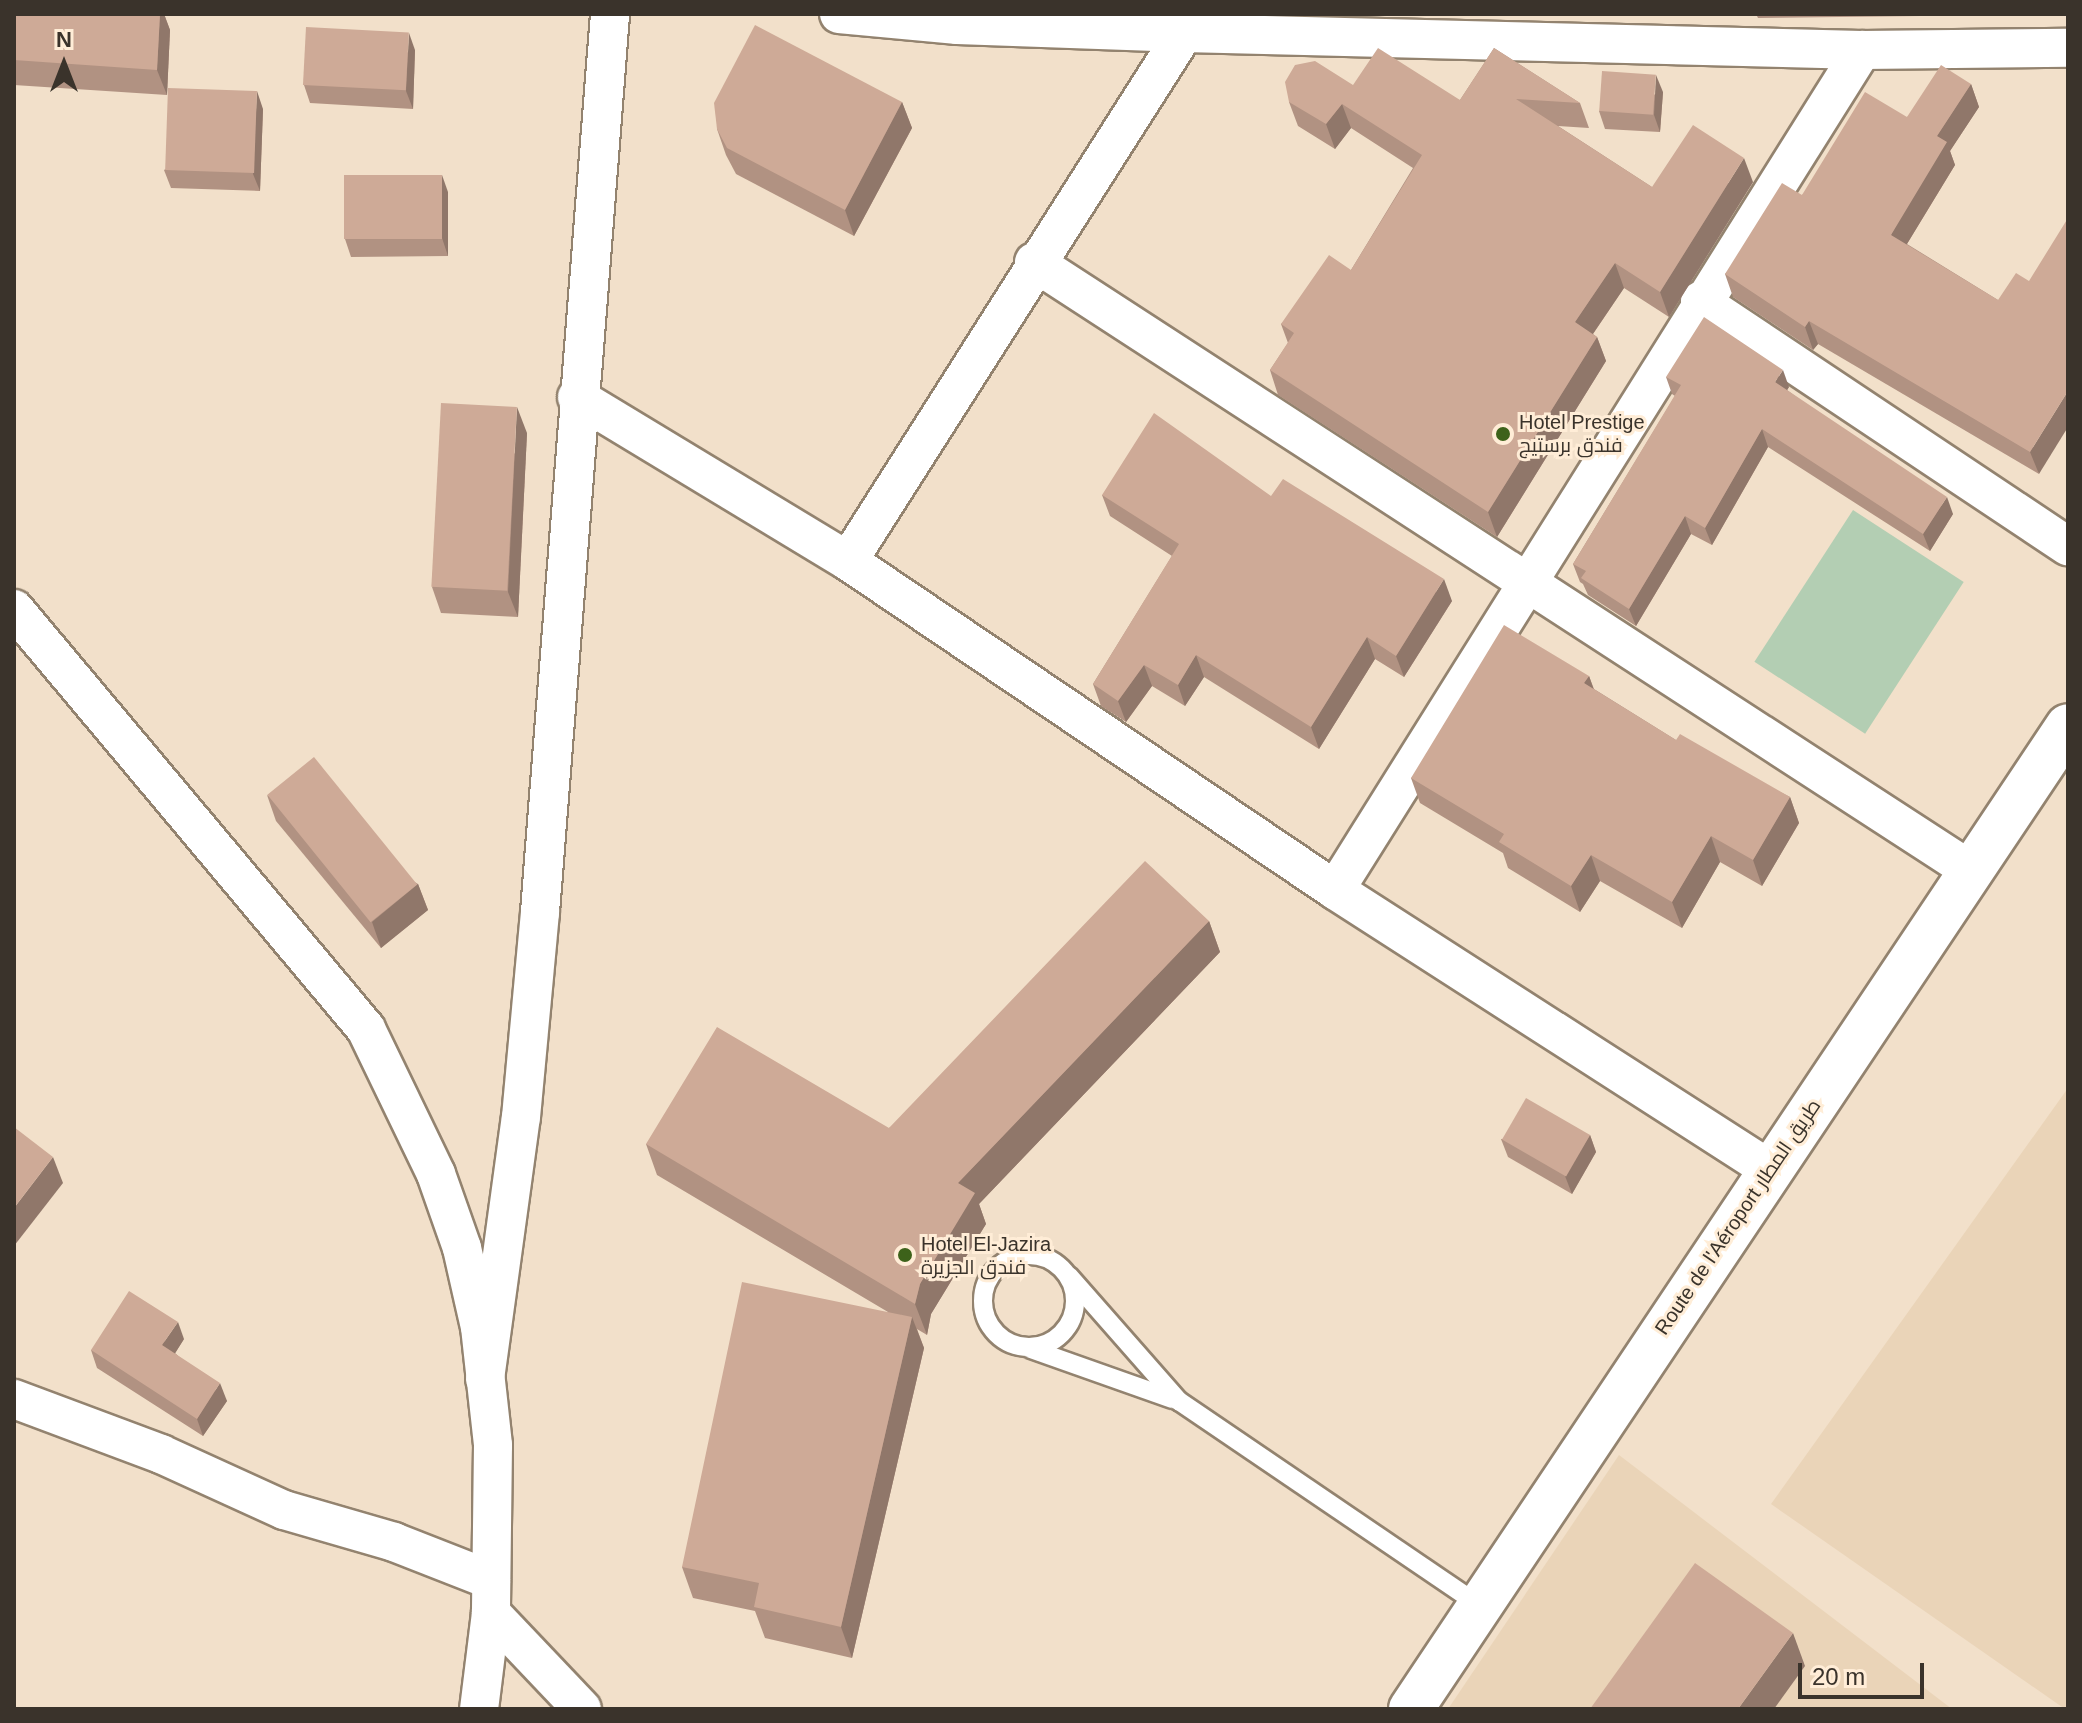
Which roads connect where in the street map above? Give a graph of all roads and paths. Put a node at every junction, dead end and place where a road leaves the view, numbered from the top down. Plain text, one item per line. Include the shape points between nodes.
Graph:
1 (610, 14) edge
2 (839, 14) edge
3 (1753, 31) edge
4 (1184, 33) junction
5 (2068, 48) edge
6 (1862, 50) junction
7 (1034, 262) junction
8 (1700, 301) junction
9 (577, 397) junction
10 (2068, 546) edge
11 (848, 561) junction
12 (1526, 579) junction
13 (14, 609) edge
14 (2068, 726) edge
15 (1973, 872) junction
16 (1335, 890) junction
17 (1769, 1169) junction
18 (1069, 1276) junction
19 (1028, 1348) junction
20 (485, 1379) junction
21 (14, 1399) edge
22 (1179, 1401) junction
23 (491, 1597) junction
24 (1479, 1605) junction
25 (479, 1709) edge
26 (582, 1709) edge
27 (1411, 1709) edge

1 - 9 street
2 - 4 street via 957,25
3 - 4 street
3 - 6 street
4 - 7 street
5 - 6 street
6 - 8 street
7 - 11 street
7 - 12 street
8 - 10 street
8 - 12 street
9 - 11 street
9 - 20 street via 522,1101
11 - 16 street
12 - 15 street
12 - 16 street
13 - 20 street via 366,1029 436,1174 462,1248 480,1327
14 - 15 street, Route de l'Aéroport طريق المطار
15 - 17 street, Route de l'Aéroport طريق المطار
16 - 17 street
17 - 24 street, Route de l'Aéroport طريق المطار
18 - 19 lane via 1075,1290 1073,1318 1052,1342
18 - 19 lane via 1054,1262 1026,1255 998,1266 988,1279 986,1318 1003,1339
18 - 22 lane
19 - 22 lane
20 - 23 street via 496,1509
21 - 23 street via 161,1454 284,1510 394,1542
22 - 24 lane
23 - 25 street
23 - 26 street
24 - 27 street, Route de l'Aéroport طريق المطار

